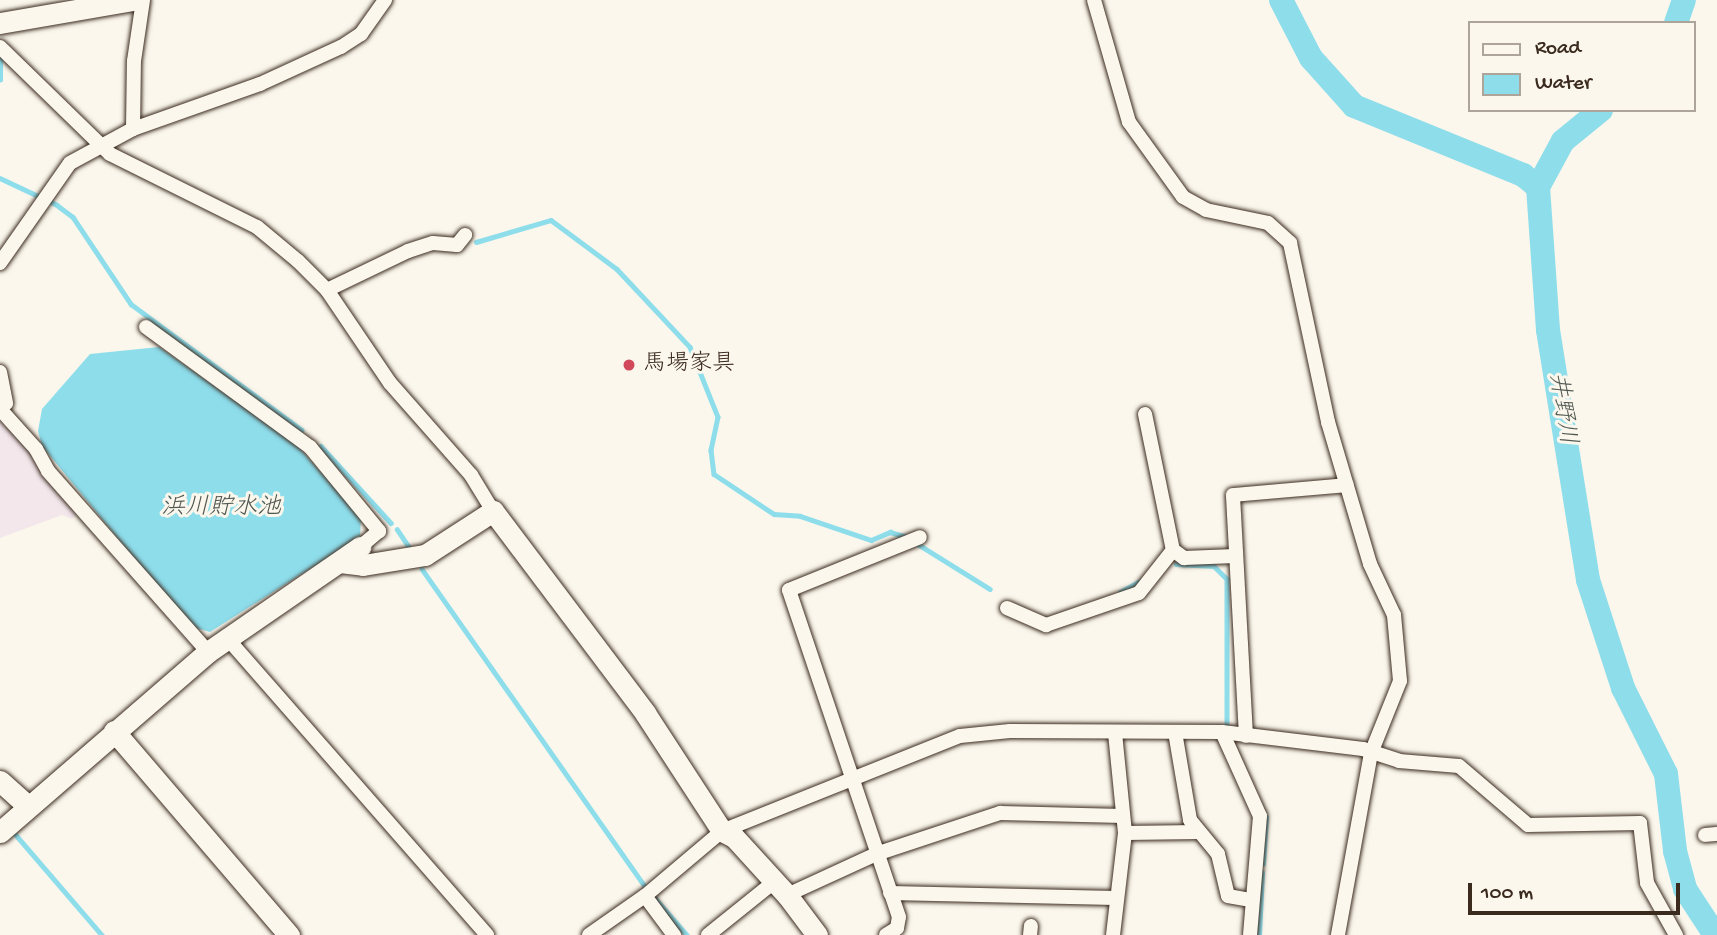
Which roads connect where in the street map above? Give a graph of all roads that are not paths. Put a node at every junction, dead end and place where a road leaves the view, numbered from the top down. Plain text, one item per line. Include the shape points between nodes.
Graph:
1 (133, 0) edge
2 (143, 0) edge
3 (385, 0) edge
4 (1094, 0) edge
5 (51, 6) edge
6 (0, 23) edge
7 (0, 47) edge
8 (133, 129) junction
9 (101, 144) junction
10 (465, 235) dead end
11 (0, 262) edge
12 (327, 290) junction
13 (146, 327) dead end
14 (0, 372) edge
15 (5, 404) edge
16 (1145, 414) dead end
17 (1347, 485) junction
18 (493, 511) junction
19 (920, 537) dead end
20 (360, 547) joint
21 (1173, 550) junction
22 (1235, 556) junction
23 (340, 562) junction
24 (1007, 607) dead end
25 (227, 638) junction
26 (208, 652) junction
27 (114, 731) junction
28 (1115, 732) junction
29 (1175, 732) junction
30 (1222, 732) junction
31 (1246, 736) junction
32 (1371, 753) junction
33 (856, 779) junction
34 (0, 781) edge
35 (28, 806) junction
36 (1123, 816) junction
37 (722, 831) junction
38 (0, 832) edge
39 (1199, 832) junction
40 (1125, 833) junction
41 (876, 854) junction
42 (781, 888) junction
43 (890, 893) junction
44 (645, 896) junction
45 (1115, 898) junction
46 (1250, 900) junction
47 (289, 935) edge
48 (487, 935) edge
49 (589, 935) edge
50 (674, 935) edge
51 (708, 935) edge
52 (817, 935) edge
53 (886, 935) edge
54 (1113, 935) edge
55 (1250, 935) edge
56 (1338, 935) edge
57 (1676, 935) edge

1 - 5 street
2 - 8 street via 134,61
3 - 8 street via 361,34 341,47 260,84
4 - 17 street via 1129,122 1183,197 1206,210 1268,223 1290,243 1325,410
5 - 6 street
7 - 9 street
8 - 9 street
9 - 11 street via 70,163
9 - 12 street via 110,154 257,227
10 - 12 street via 457,245 433,243
12 - 18 street via 390,383 471,475
13 - 20 street via 310,447 379,531
14 - 15 street
15 - 26 street via 48,471
16 - 21 street
17 - 22 street via 1233,495
17 - 32 street via 1370,564 1394,615 1400,653 1400,681
18 - 23 street via 419,557 363,565
18 - 37 street via 645,713
19 - 33 street via 789,590
20 - 23 street
21 - 22 street via 1184,558
21 - 24 street via 1139,593 1046,625
22 - 31 street
23 - 25 street
25 - 26 street
25 - 48 street
26 - 27 street
27 - 35 street
27 - 47 street
28 - 29 street
28 - 33 street via 980,732
28 - 36 street
29 - 30 street
29 - 39 street via 1190,820
30 - 31 street
30 - 46 street via 1260,817
31 - 32 street
32 - 56 street
32 - 57 street via 1399,761 1459,766 1528,825 1640,822 1647,883
33 - 37 street
33 - 41 street
34 - 35 street
35 - 38 street
36 - 40 street
36 - 41 street via 1000,813
37 - 42 street via 734,837
37 - 44 street
39 - 40 street
39 - 46 street via 1218,854 1228,896
40 - 45 street
41 - 42 street
41 - 43 street
42 - 51 street
42 - 52 street
43 - 45 street
43 - 53 street via 899,923
44 - 49 street
44 - 50 street
45 - 54 street
46 - 55 street

